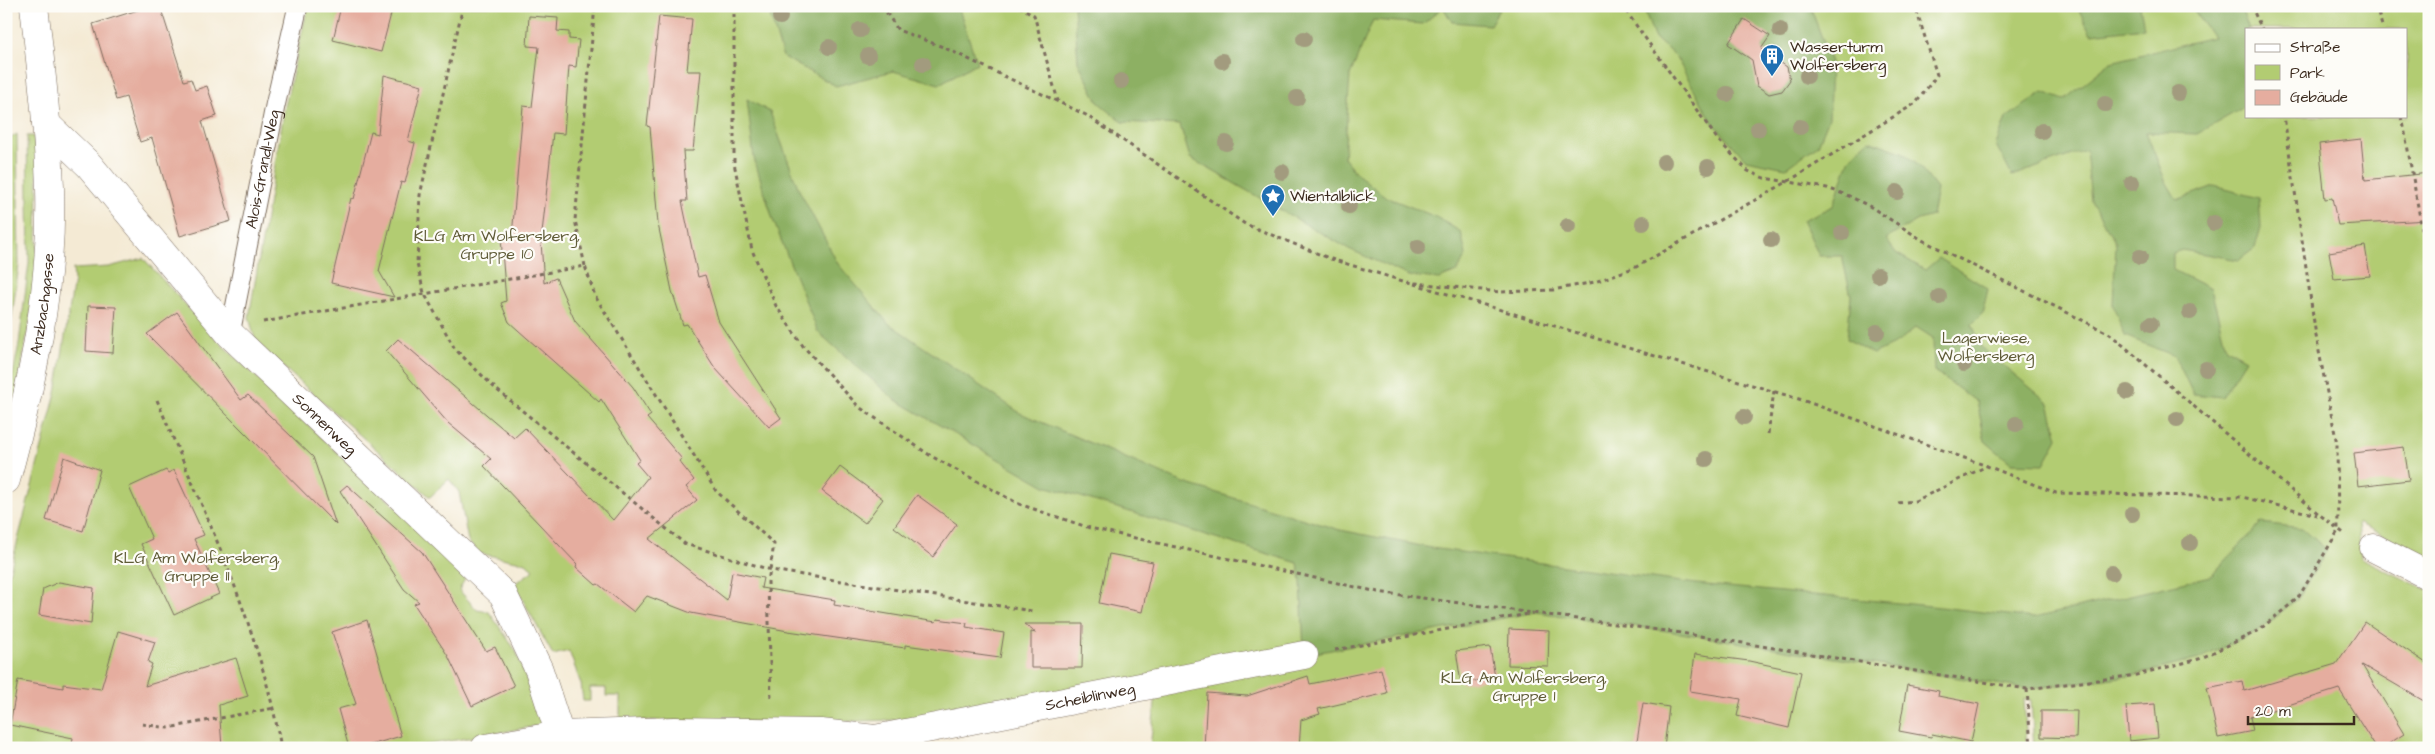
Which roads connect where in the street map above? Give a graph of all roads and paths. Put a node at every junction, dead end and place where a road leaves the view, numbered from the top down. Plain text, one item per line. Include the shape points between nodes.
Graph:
1 (34, 6) edge
2 (298, 6) edge
3 (463, 6) edge
4 (595, 6) edge
5 (734, 6) edge
6 (882, 6) edge
7 (1018, 6) edge
8 (1915, 6) edge
9 (2252, 6) edge
10 (2376, 6) edge
11 (1626, 11) dead end
12 (2262, 28) edge
13 (2383, 28) edge
14 (1058, 101) junction
15 (2284, 118) edge
16 (2402, 118) edge
17 (46, 124) junction
18 (1786, 182) junction
19 (585, 266) junction
20 (2429, 269) edge
21 (1406, 282) junction
22 (424, 293) junction
23 (231, 328) junction
24 (1774, 391) junction
25 (157, 400) dead end
26 (1768, 434) dead end
27 (1987, 466) junction
28 (6, 480) edge
29 (1898, 502) dead end
30 (2320, 516) junction
31 (2338, 531) junction
32 (2374, 548) joint
33 (771, 570) junction
34 (2429, 576) edge
35 (1032, 611) dead end
36 (1536, 612) junction
37 (1304, 655) joint
38 (2027, 689) junction
39 (274, 708) junction
40 (142, 724) dead end
41 (771, 732) junction
42 (560, 742) edge
43 (886, 743) edge
44 (281, 748) edge
45 (485, 748) edge
46 (1273, 748) edge
47 (1288, 748) edge
48 (2031, 748) edge

1 - 17 street, Anzbachgasse
2 - 23 lane, Alois-Grandl-Weg
3 - 22 path via 420,195 416,264
4 - 19 path via 575,220
5 - 36 path via 734,164 752,250 776,306 803,346 859,407 931,456 1020,504 1090,528 1378,592
6 - 14 path via 898,30 943,46
7 - 14 path via 1034,15
8 - 18 path via 1937,75 1916,103
9 - 12 path
10 - 13 path
11 - 18 path via 1734,158 1756,174
14 - 21 path via 1086,115 1245,224 1331,259
15 - 31 path via 2316,336 2337,444
16 - 20 path
17 - 23 street, Sonnenweg via 89,165
17 - 28 street, Anzbachgasse via 50,190 45,288 31,386
18 - 21 path via 1636,267 1595,282 1553,290 1500,292
18 - 30 path via 1827,188 1849,196 1922,240 2110,334
19 - 22 path
19 - 33 path via 595,296 716,491 774,544
21 - 24 path
22 - 23 path
22 - 33 path via 455,349 498,390 685,544
23 - 42 street, Sonnenweg via 502,594 540,670
24 - 26 path
24 - 27 path
25 - 39 path via 246,615
27 - 29 path via 1915,501
27 - 30 path via 2056,493 2242,497
30 - 31 path
31 - 32 path
31 - 38 path via 2298,598 2258,631 2199,660 2136,675
32 - 34 street
33 - 35 path
33 - 41 path via 768,582
36 - 37 path
36 - 38 path
37 - 43 street, Scheiblinweg
38 - 48 path
39 - 40 path via 168,728
39 - 44 path
41 - 42 street, Scheiblinweg via 674,730
41 - 43 street, Scheiblinweg via 821,733
42 - 45 street, Scheiblinweg
46 - 47 path

